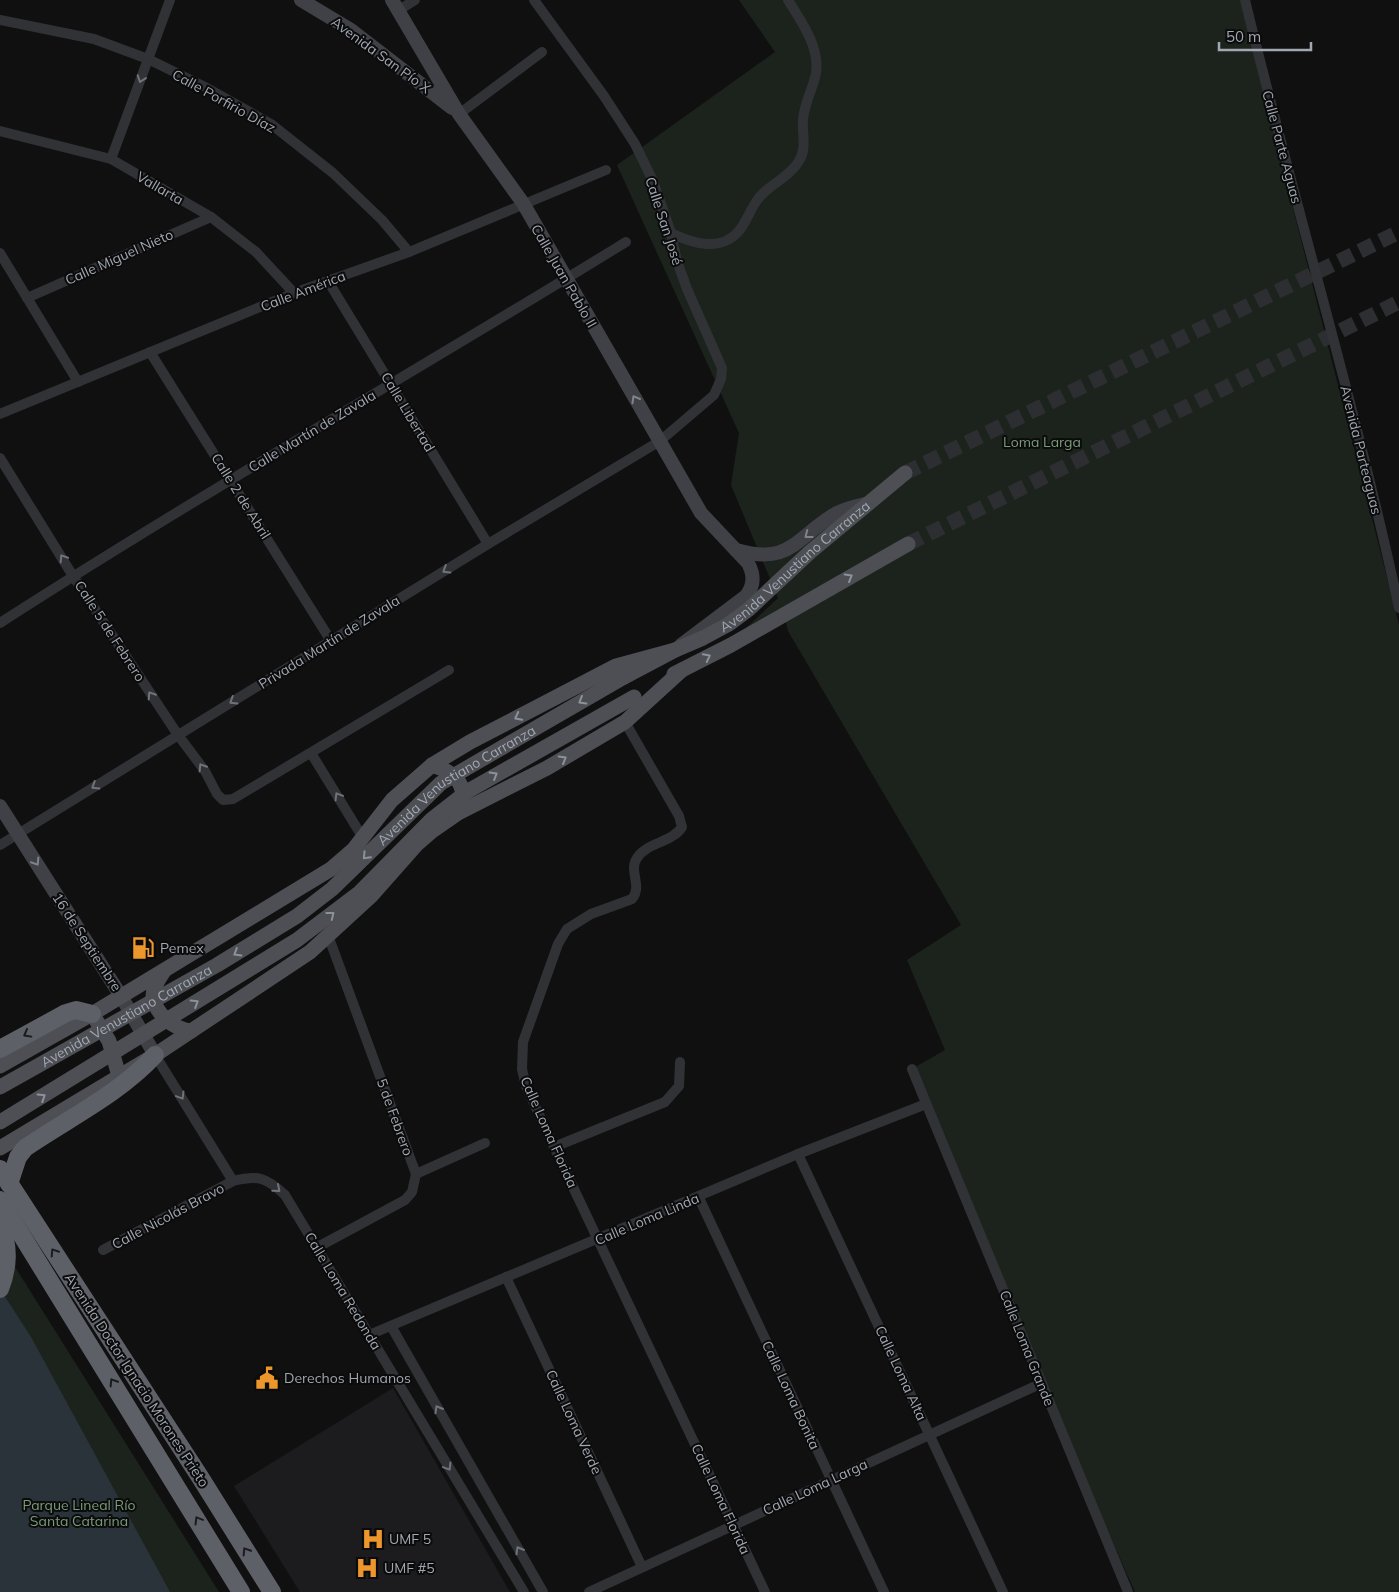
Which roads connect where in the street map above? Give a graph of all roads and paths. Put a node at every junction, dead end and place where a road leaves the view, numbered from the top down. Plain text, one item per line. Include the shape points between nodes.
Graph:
1 (170, 0) edge
2 (301, 0) edge
3 (415, 0) edge
4 (534, 0) edge
5 (788, 0) edge
6 (1245, 0) edge
7 (395, 5) edge
8 (0, 20) edge
9 (542, 52) dead end
10 (148, 59) junction
11 (459, 114) junction
12 (0, 131) edge
13 (111, 159) junction
14 (606, 170) dead end
15 (523, 203) junction
16 (211, 217) junction
17 (671, 233) junction
18 (626, 242) dead end
19 (409, 252) junction
20 (0, 254) edge
21 (566, 280) junction
22 (328, 281) junction
23 (294, 293) junction
24 (1322, 293) joint
25 (28, 298) junction
26 (150, 352) junction
27 (78, 382) junction
28 (390, 383) junction
29 (0, 414) edge
30 (660, 441) junction
31 (0, 458) edge
32 (906, 472) tunnel mouth
33 (232, 480) junction
34 (866, 504) junction
35 (488, 544) junction
36 (908, 544) tunnel mouth
37 (736, 550) junction
38 (73, 576) junction
39 (1399, 608) edge
40 (0, 623) edge
41 (331, 641) junction
42 (675, 650) junction
43 (449, 670) dead end
44 (682, 670) junction
45 (625, 722) junction
46 (178, 735) junction
47 (311, 753) junction
48 (432, 765) junction
49 (0, 806) edge
50 (458, 813) junction
51 (18, 834) junction
52 (363, 838) junction
53 (0, 845) edge
54 (329, 938) junction
55 (166, 968) junction
56 (121, 996) junction
57 (92, 1014) junction
58 (191, 1031) junction
59 (0, 1049) edge
60 (155, 1054) junction
61 (680, 1062) dead end
62 (0, 1066) edge
63 (912, 1068) dead end
64 (116, 1077) junction
65 (0, 1087) edge
66 (926, 1104) junction
67 (0, 1122) edge
68 (485, 1144) dead end
69 (554, 1147) junction
70 (0, 1148) edge
71 (798, 1154) junction
72 (416, 1174) junction
73 (4, 1177) edge
74 (233, 1181) junction
75 (699, 1198) junction
76 (0, 1200) edge
77 (0, 1225) edge
78 (598, 1240) junction
79 (316, 1248) junction
80 (102, 1250) dead end
81 (506, 1277) junction
82 (0, 1289) edge
83 (391, 1326) junction
84 (369, 1335) junction
85 (1042, 1383) junction
86 (930, 1435) junction
87 (831, 1480) junction
88 (734, 1525) junction
89 (642, 1567) junction
90 (241, 1592) edge
91 (272, 1592) edge
92 (524, 1592) edge
93 (543, 1592) edge
94 (589, 1592) edge
95 (765, 1592) edge
96 (884, 1592) edge
97 (1003, 1592) edge
98 (1128, 1592) edge

1 - 10 street
2 - 11 street, Avenida San Pío X via 351,30
3 - 7 street
4 - 17 street, Calle San José via 635,144 654,181
5 - 17 street via 811,41 816,58 816,74 803,121 803,154 791,171 757,199 742,227 732,237 698,244
6 - 24 street, Calle Parte Aguas via 1272,114
7 - 11 street, Calle Juan Pablo II
8 - 10 street, Calle Porfirio Díaz via 94,39
9 - 11 street
10 -> 13 street
10 - 19 street, Calle Porfirio Díaz via 271,124 333,173 382,220
11 - 15 street, Calle Juan Pablo II
12 - 13 street, Vallarta
13 - 16 street, Vallarta
14 - 15 street, Calle América
15 - 19 street, Calle América
15 - 21 street, Calle Juan Pablo II
16 - 23 street, Vallarta via 256,252
16 - 25 street, Calle Miguel Nieto
17 - 30 street, Calle San José via 687,289 722,368 722,379 714,395
18 - 21 street, Calle Martín de Zavala
19 - 22 street, Calle América
20 - 25 street
21 - 28 street, Calle Martín de Zavala
30 -> 21 street, Calle Juan Pablo II
22 - 23 street, Calle América
22 - 28 street, Calle Libertad
23 - 26 street, Calle América
24 - 39 street, Avenida Parteaguas
25 - 27 street
26 - 27 street, Calle América
26 - 33 street, Calle 2 de Abril
27 - 29 street, Calle América
28 - 33 street, Calle Martín de Zavala
28 - 35 street, Calle Libertad
30 - 35 street, Privada Martín de Zavala
30 - 37 street, Calle Juan Pablo II via 701,513
38 -> 31 street, Calle 5 de Febrero
32 - 34 main road, Avenida Venustiano Carranza
33 - 38 street, Calle Martín de Zavala
33 - 41 street, Calle 2 de Abril
34 -> 37 street via 833,515 783,552 761,555
34 - 42 main road, Avenida Venustiano Carranza via 749,609 729,624
35 -> 41 street, Privada Martín de Zavala
44 -> 36 main road, Avenida Venustiano Carranza
37 - 42 street, Calle Juan Pablo II via 752,570 750,591
38 - 40 street, Calle Martín de Zavala
46 -> 38 street, Calle 5 de Febrero
41 -> 46 street, Privada Martín de Zavala
42 -> 48 main road via 616,666
42 -> 65 main road, Avenida Venustiano Carranza, bridge via 441,783 338,883 298,916
43 - 47 street
44 - 45 main road
67 -> 44 main road, Avenida Venustiano Carranza, bridge via 297,940 359,893 431,820 468,791
50 -> 45 main road via 547,768
45 - 69 street, Calle Loma Florida via 679,816 682,827 636,858 637,889 632,899 578,921 558,944 521,1055 526,1086
47 -> 46 street, Calle 5 de Febrero via 233,799 223,800
46 -> 51 street, Privada Martín de Zavala
52 -> 47 street
48 - 50 main road via 460,781 463,791
48 - 52 main road via 392,800
49 - 51 street, 16 de Septiembre
50 - 54 main road via 417,844
51 - 53 street, Privada Martín de Zavala
51 -> 56 street, 16 de Septiembre
52 - 55 main road via 331,870
54 - 58 main road
54 - 72 street, 5 de Febrero
55 - 56 main road
55 - 58 main road via 154,987 153,997 170,1023
56 - 57 main road
56 - 60 street, 16 de Septiembre
57 -> 59 highway via 76,1010 66,1013
57 - 62 main road
57 - 64 main road via 110,1041
58 - 60 main road
60 - 64 main road
60 - 73 highway via 121,1086 25,1148
60 -> 74 street, 16 de Septiembre
61 - 69 street via 678,1086 665,1102
63 - 66 street, Calle Loma Grande
64 - 70 main road
66 - 71 street, Calle Loma Linda
66 - 85 street, Calle Loma Grande
68 - 72 street
69 - 78 street, Calle Loma Florida
71 - 75 street, Calle Loma Linda
71 - 86 street, Calle Loma Alta
72 - 79 street, 5 de Febrero via 412,1192 405,1200
91 -> 73 highway, Avenida Doctor Ignacio Morones Prieto
74 -> 79 street, Calle Loma Redonda via 260,1177 276,1187 285,1195
74 - 80 street, Calle Nicolás Bravo
75 - 78 street, Calle Loma Linda
75 - 87 street, Calle Loma Bonita
90 -> 76 highway, Avenida Doctor Ignacio Morones Prieto
77 - 82 highway via 8,1262
78 - 81 street, Calle Loma Linda
78 - 88 street, Calle Loma Florida
79 - 84 street, Calle Loma Redonda
81 - 83 street, Calle Loma Linda
81 - 89 street, Calle Loma Verde
83 - 84 street, Calle Loma Linda
93 -> 83 street, Calle Loma Redonda
84 -> 92 street, Calle Loma Redonda
85 - 86 street, Calle Loma Larga
85 - 98 street, Calle Loma Grande
86 - 87 street, Calle Loma Larga
86 - 97 street, Calle Loma Alta
87 - 88 street, Calle Loma Larga
87 - 96 street, Calle Loma Bonita
88 - 89 street, Calle Loma Larga
88 - 95 street, Calle Loma Florida
89 - 94 street, Calle Loma Larga

